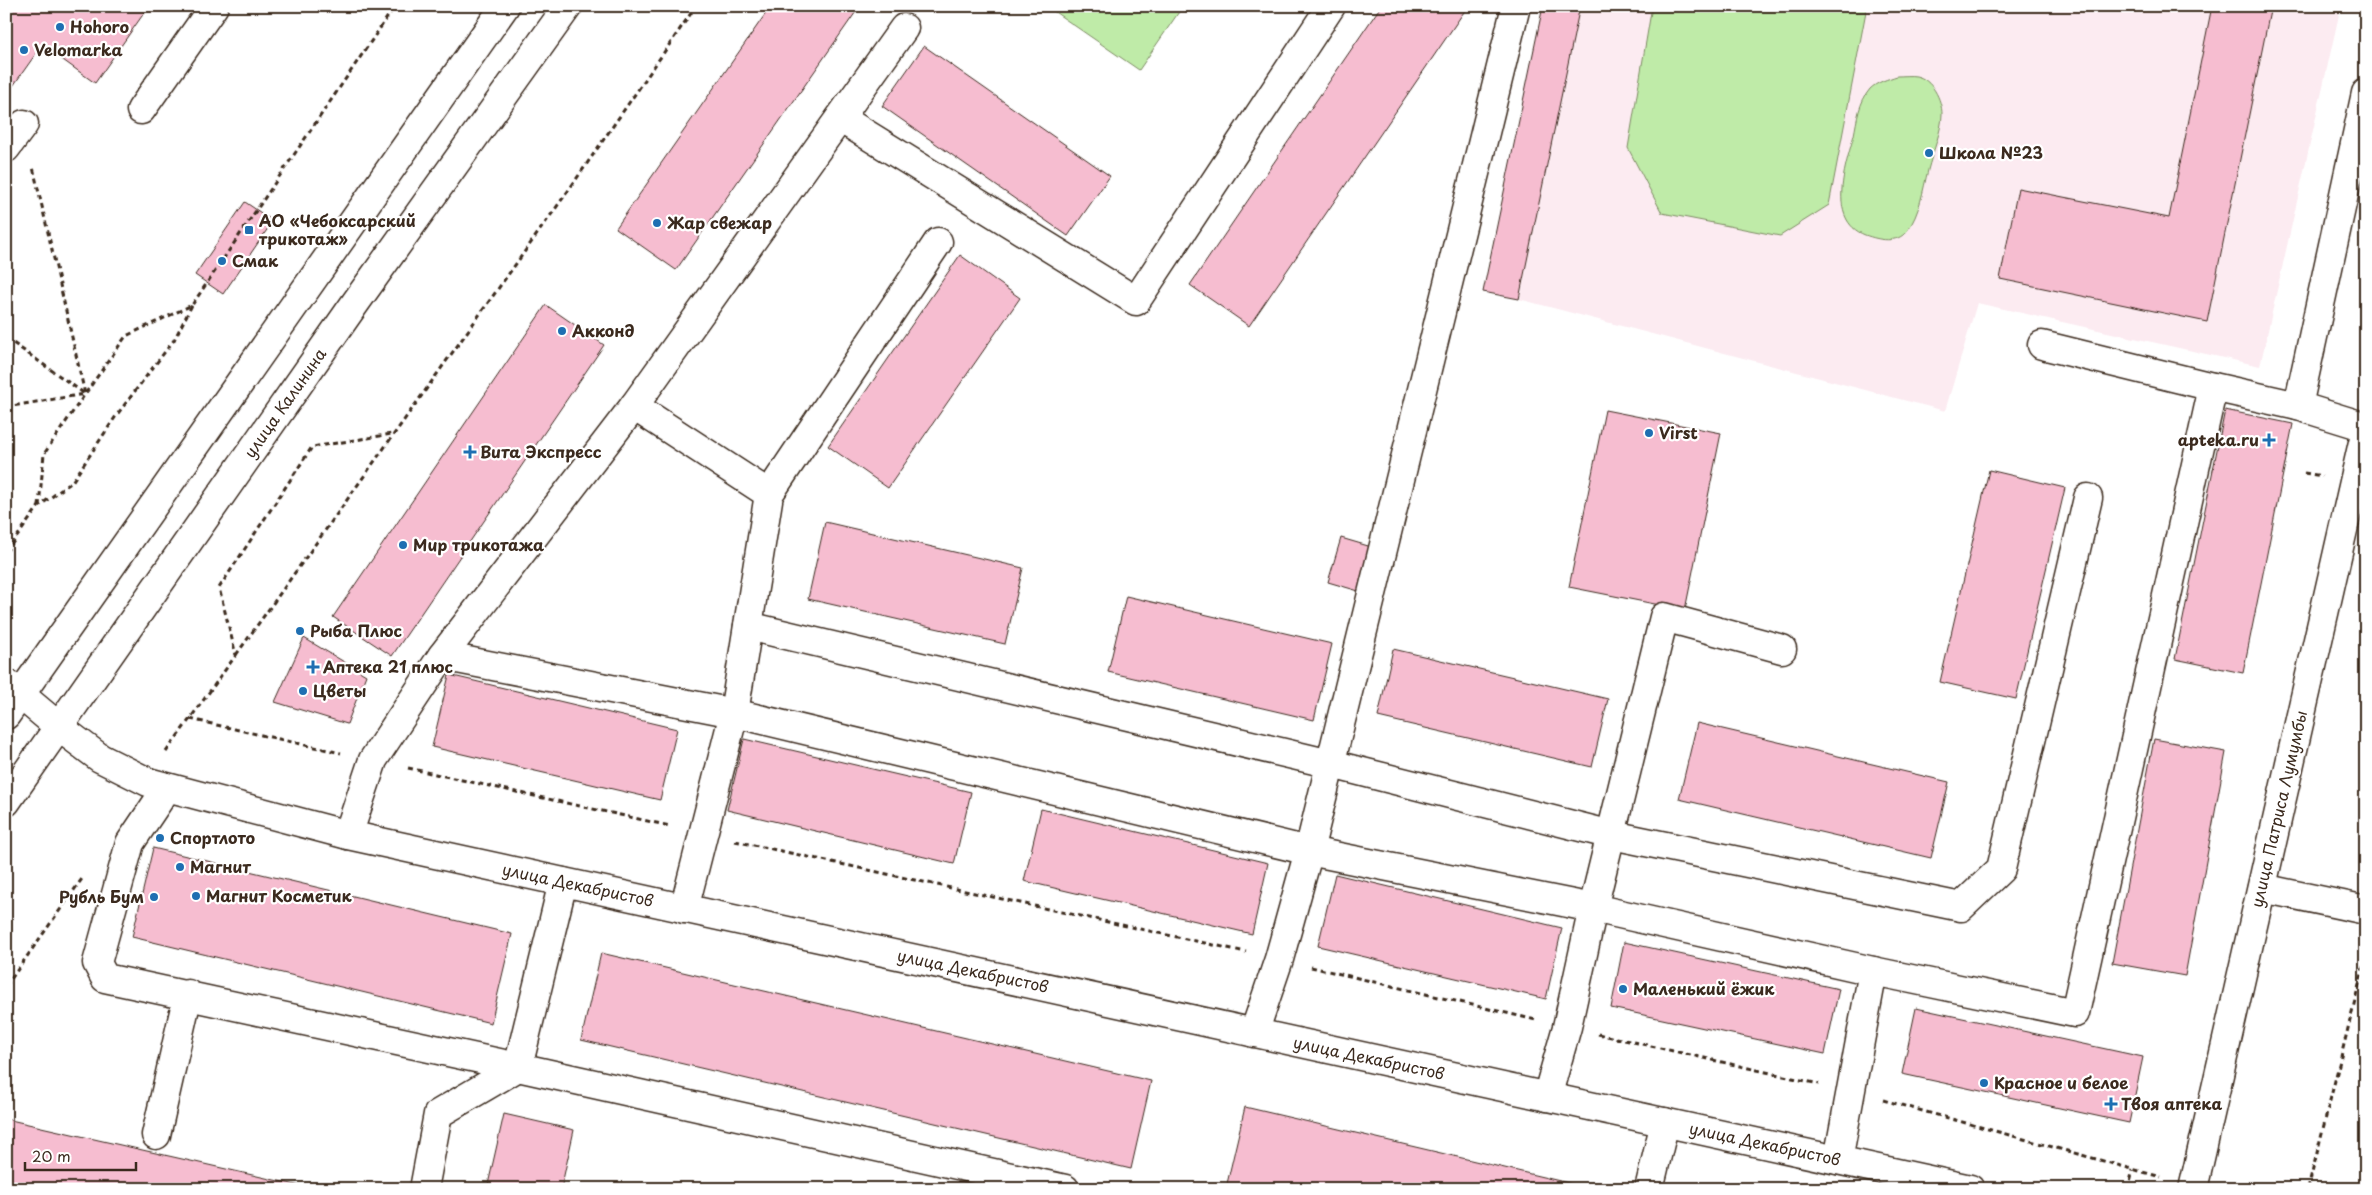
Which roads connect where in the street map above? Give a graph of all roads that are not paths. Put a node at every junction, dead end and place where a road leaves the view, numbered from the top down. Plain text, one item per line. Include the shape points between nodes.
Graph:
1 (214, 6) edge
2 (505, 6) edge
3 (568, 6) edge
4 (1331, 6) edge
5 (1516, 6) edge
6 (904, 28) dead end
7 (2366, 93) edge
8 (141, 110) dead end
9 (840, 118) junction
10 (24, 124) road end
11 (6, 148) edge
12 (938, 242) dead end
13 (2042, 345) dead end
14 (2213, 387) junction
15 (634, 406) junction
16 (2298, 406) junction
17 (2366, 428) edge
18 (769, 494) junction
19 (2088, 498) dead end
20 (2356, 522) edge
21 (748, 626) junction
22 (1782, 649) dead end
23 (442, 656) junction
24 (11, 698) edge
25 (734, 713) junction
26 (59, 727) junction
27 (1331, 764) junction
28 (166, 788) junction
29 (6, 802) edge
30 (348, 835) junction
31 (1612, 835) junction
32 (1310, 851) junction
33 (563, 882) junction
34 (2262, 888) junction
35 (684, 908) junction
36 (1593, 908) junction
37 (2366, 910) edge
38 (1873, 971) junction
39 (188, 994) junction
40 (1254, 1033) junction
41 (518, 1067) junction
42 (1547, 1097) junction
43 (1665, 1122) junction
44 (156, 1135) dead end
45 (1838, 1160) junction
46 (2194, 1187) edge
47 (424, 1189) edge
48 (1065, 1189) edge
49 (1649, 1189) edge
50 (1970, 1189) edge

1 - 8 street
2 - 24 street
3 - 26 street, улица Калинина
4 - 9 street via 1136,301
5 - 27 street
6 - 9 street
7 - 16 street
9 - 15 street
10 - 11 street
12 - 18 street
13 - 14 street
14 - 16 street
14 - 38 street via 2075,1013
15 - 18 street
15 - 23 street
16 - 17 street
17 - 20 street, улица Патриса Лумумбы
18 - 21 street
19 - 31 street via 2001,869 1961,907
20 - 34 street, улица Патриса Лумумбы
21 - 25 street
21 - 27 street
22 - 31 street via 1664,617
23 - 25 street
23 - 30 street via 373,760
24 - 26 street, улица Декабристов
25 - 32 street
25 - 35 street
26 - 28 street, улица Декабристов via 100,758
26 - 29 street, улица Калинина
27 - 31 street
27 - 32 street
28 - 30 street, улица Декабристов
28 - 39 street via 130,843 97,964 105,978
30 - 33 street, улица Декабристов
31 - 36 street
32 - 36 street
32 - 40 street
33 - 35 street, улица Декабристов
33 - 41 street
34 - 37 street
34 - 46 street, улица Патриса Лумумбы
35 - 40 street, улица Декабристов
36 - 38 street
36 - 42 street via 1567,1027
38 - 45 street
39 - 41 street
39 - 44 street
40 - 42 street, улица Декабристов
41 - 47 street via 438,1114
41 - 48 street
42 - 43 street, улица Декабристов
43 - 45 street, улица Декабристов
43 - 49 street
45 - 50 street, улица Декабристов

